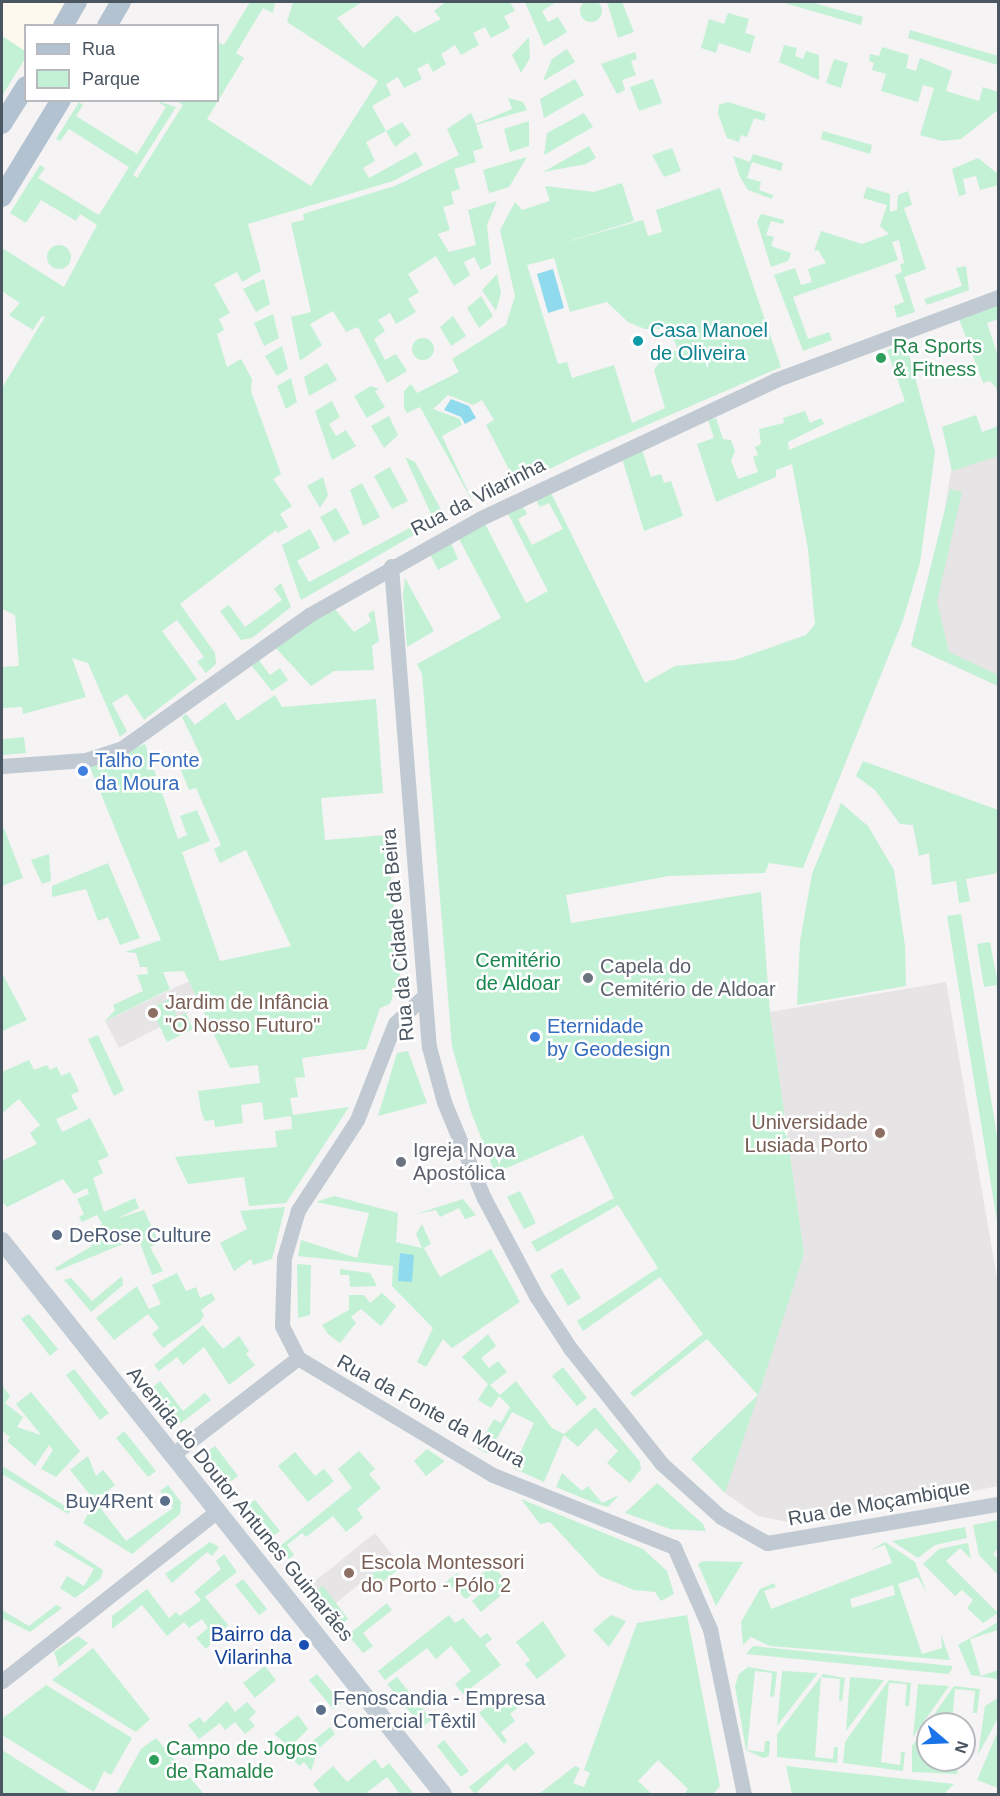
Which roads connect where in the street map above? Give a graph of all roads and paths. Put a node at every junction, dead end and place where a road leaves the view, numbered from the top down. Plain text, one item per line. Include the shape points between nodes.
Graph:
1 (77, 2) edge
2 (121, 2) edge
3 (64, 24) edge
4 (107, 24) edge
5 (24, 89) edge
6 (60, 102) edge
7 (2, 124) edge
8 (2, 197) edge
9 (999, 297) edge
10 (391, 566) junction
11 (2, 766) edge
12 (422, 999) junction
13 (2, 1241) edge
14 (298, 1358) junction
15 (172, 1455) junction
16 (999, 1504) edge
17 (217, 1511) junction
18 (766, 1544) joint
19 (2, 1681) edge
20 (444, 1794) edge
21 (744, 1794) edge

1 - 3 main road
2 - 4 main road
5 - 7 main road
6 - 8 main road
9 - 10 street, Rua da Vilarinha via 759,387 621,448
10 - 11 street, Rua da Vilarinha via 241,660 122,748 86,760
10 - 12 street, Rua da Cidade da Beira
12 - 14 street via 394,1023 357,1120 312,1183 293,1223 279,1302 282,1326
12 - 18 street, Rua da Cidade da Beira via 444,1102 484,1198 536,1296 570,1348 661,1463 721,1517
13 - 15 main road, Avenida do Doutor Antunes Guimarães
14 - 15 street
14 - 21 street, Rua da Fonte da Moura via 493,1475 674,1547 710,1629
15 - 17 main road, Avenida do Doutor Antunes Guimarães
16 - 18 street, Rua de Moçambique
17 - 19 street
17 - 20 main road, Avenida do Doutor Antunes Guimarães

